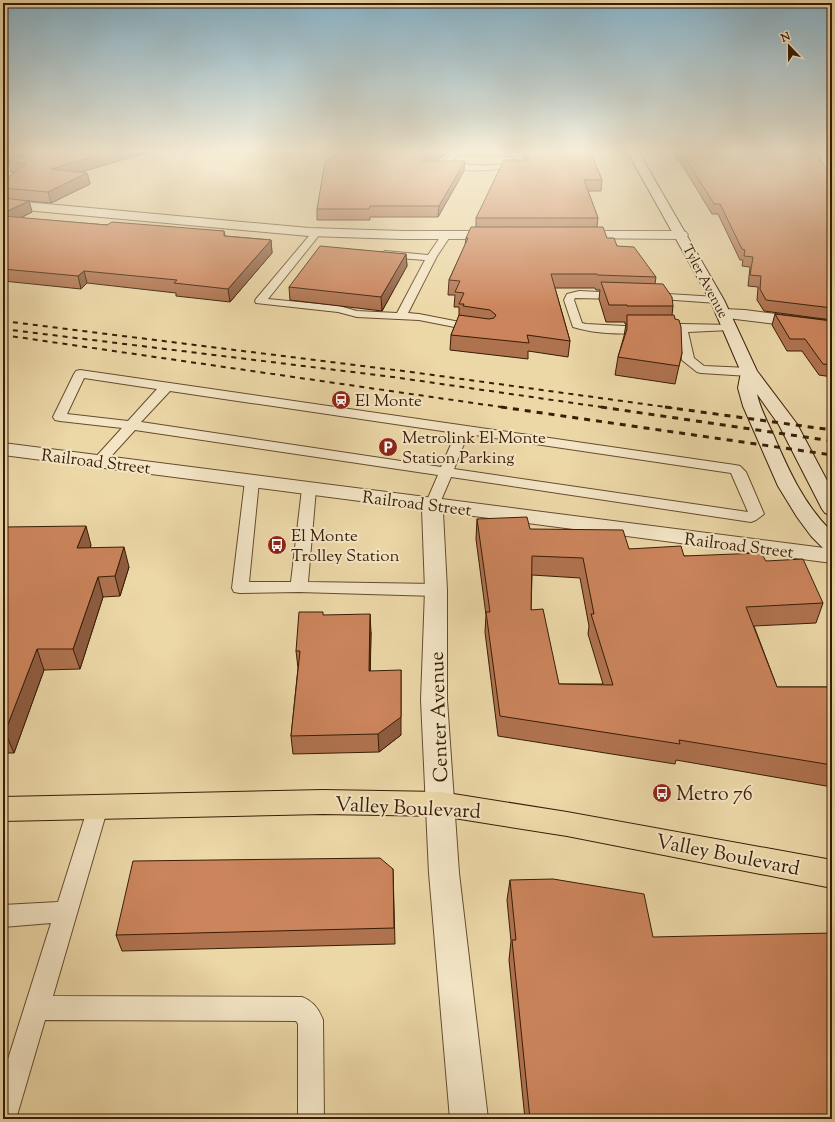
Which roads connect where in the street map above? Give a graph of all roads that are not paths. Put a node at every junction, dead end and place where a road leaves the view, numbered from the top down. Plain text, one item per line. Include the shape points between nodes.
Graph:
1 (662, 203) edge
2 (3, 204) edge
3 (317, 232) junction
4 (446, 235) junction
5 (511, 235) edge
6 (565, 235) edge
7 (681, 235) junction
8 (304, 248) junction
9 (320, 249) edge
10 (374, 253) edge
11 (431, 258) junction
12 (724, 314) junction
13 (401, 316) junction
14 (832, 326) edge
15 (680, 327) junction
16 (488, 330) edge
17 (749, 372) junction
18 (167, 386) junction
19 (131, 426) junction
20 (464, 429) junction
21 (3, 449) edge
22 (99, 461) junction
23 (446, 471) junction
24 (252, 481) junction
25 (309, 489) junction
26 (432, 505) junction
27 (832, 509) edge
28 (832, 544) edge
29 (832, 556) edge
30 (299, 587) junction
31 (436, 590) junction
32 (441, 804) junction
33 (98, 807) junction
34 (3, 809) edge
35 (832, 874) edge
36 (66, 912) junction
37 (3, 916) edge
38 (37, 1008) junction
39 (3, 1118) edge
40 (311, 1119) edge
41 (469, 1119) edge

1 - 7 street, Tyler Avenue
2 - 3 street
3 - 4 street
3 - 8 lane
4 - 5 street
4 - 11 lane
6 - 7 street
7 - 12 street, Tyler Avenue
8 - 9 lane
8 - 13 lane via 260,301 339,309 357,314
10 - 11 lane
11 - 13 lane
12 - 14 street
12 - 15 lane
12 - 15 lane via 680,296 579,294 571,296 569,300 577,325 583,328
12 - 17 street, Tyler Avenue
13 - 16 lane
15 - 17 lane via 688,360 701,369
17 - 27 street, Tyler Avenue via 788,424
17 - 28 street, Tyler Avenue via 747,384 753,411 768,446 804,512
18 - 19 lane
18 - 19 lane via 80,374 60,417
18 - 20 lane
19 - 22 lane
19 - 23 lane
20 - 23 lane
20 - 23 lane via 734,469 740,472 756,514 751,517
21 - 22 street, Railroad Street
22 - 24 street, Railroad Street
23 - 26 lane
24 - 25 street, Railroad Street
24 - 30 lane via 240,588
25 - 26 street, Railroad Street
25 - 30 lane
26 - 29 street, Railroad Street
26 - 31 street, Center Avenue
30 - 31 lane
31 - 32 street, Center Avenue via 434,700
32 - 33 main road, Valley Boulevard via 324,802
32 - 35 main road, Valley Boulevard via 567,824
32 - 41 street, Center Avenue via 444,873
33 - 34 main road, Valley Boulevard
33 - 36 lane
36 - 37 lane
36 - 38 lane
38 - 39 lane
38 - 40 lane via 302,1009 311,1020

